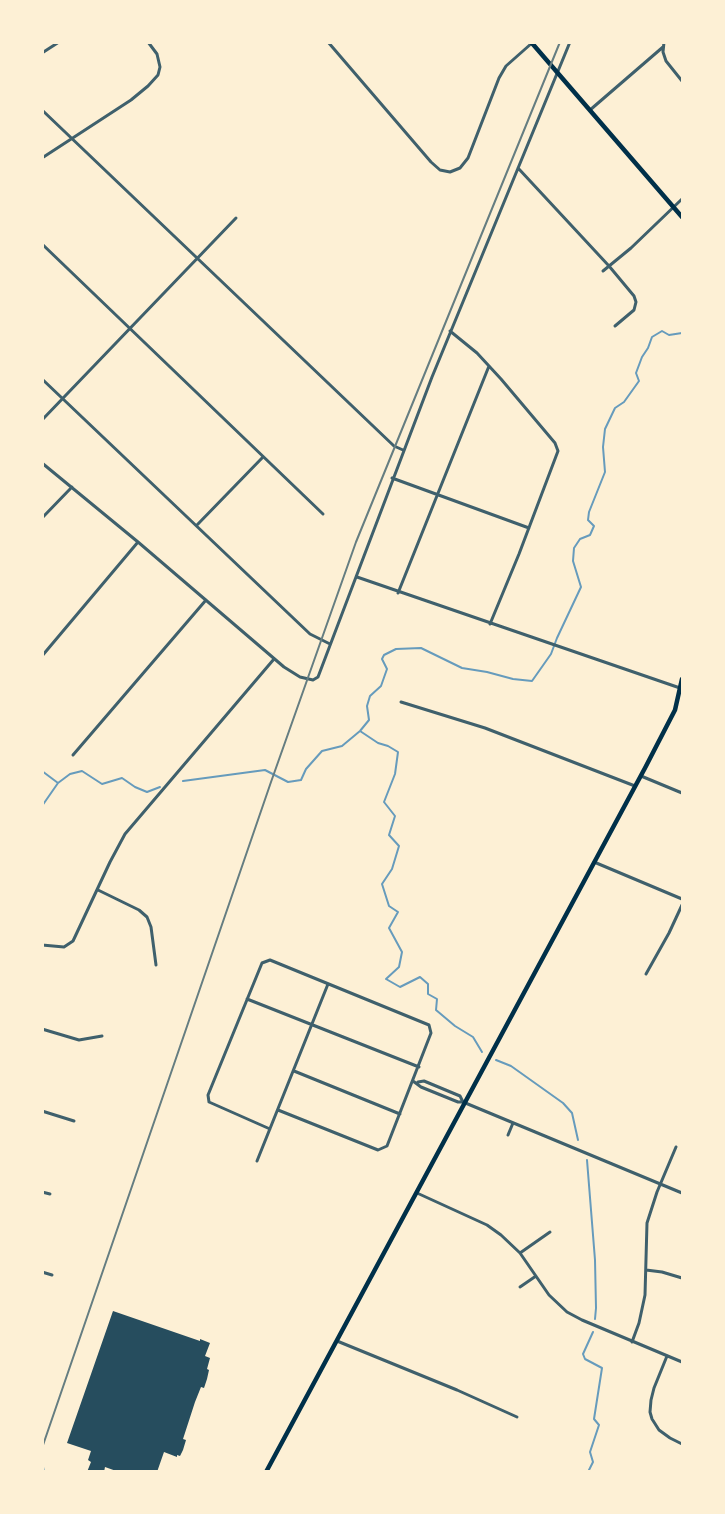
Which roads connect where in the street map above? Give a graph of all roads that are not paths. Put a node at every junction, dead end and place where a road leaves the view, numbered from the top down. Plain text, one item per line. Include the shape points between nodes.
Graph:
1 (60, 42) edge
2 (148, 42) edge
3 (328, 42) edge
4 (570, 42) edge
5 (532, 43) edge
6 (664, 45) edge
7 (42, 53) edge
8 (558, 74) junction
9 (682, 81) edge
10 (42, 110) edge
11 (590, 110) junction
12 (72, 139) junction
13 (42, 158) edge
14 (518, 168) junction
15 (682, 199) edge
16 (674, 207) junction
17 (682, 217) edge
18 (236, 218) dead end
19 (42, 244) edge
20 (198, 258) junction
21 (609, 266) junction
22 (603, 271) dead end
23 (615, 326) dead end
24 (130, 329) junction
25 (450, 331) junction
26 (489, 366) junction
27 (42, 379) edge
28 (64, 398) junction
29 (42, 420) edge
30 (403, 450) junction
31 (263, 457) junction
32 (42, 463) edge
33 (392, 478) junction
34 (72, 487) junction
35 (438, 495) junction
36 (323, 514) dead end
37 (42, 518) edge
38 (197, 525) junction
39 (529, 528) junction
40 (138, 542) junction
41 (357, 577) junction
42 (398, 592) junction
43 (206, 600) junction
44 (490, 624) junction
45 (330, 644) junction
46 (42, 656) edge
47 (274, 659) junction
48 (682, 678) edge
49 (680, 688) junction
50 (401, 702) dead end
51 (73, 755) dead end
52 (641, 776) junction
53 (635, 786) junction
54 (682, 793) edge
55 (594, 862) junction
56 (98, 890) junction
57 (682, 899) edge
58 (682, 905) edge
59 (42, 945) edge
60 (156, 965) dead end
61 (646, 974) dead end
62 (328, 984) junction
63 (247, 999) junction
64 (312, 1024) junction
65 (42, 1029) edge
66 (102, 1036) dead end
67 (419, 1067) junction
68 (294, 1071) junction
69 (415, 1082) junction
70 (464, 1102) junction
71 (278, 1110) junction
72 (42, 1111) edge
73 (400, 1114) junction
74 (74, 1121) dead end
75 (513, 1123) junction
76 (270, 1129) junction
77 (508, 1135) dead end
78 (676, 1147) dead end
79 (257, 1161) dead end
80 (660, 1184) junction
81 (42, 1192) edge
82 (418, 1193) junction
83 (682, 1193) edge
84 (50, 1194) dead end
85 (550, 1232) dead end
86 (520, 1253) junction
87 (646, 1270) junction
88 (42, 1272) edge
89 (52, 1275) dead end
90 (536, 1276) junction
91 (682, 1278) edge
92 (520, 1287) dead end
93 (337, 1341) junction
94 (632, 1342) junction
95 (667, 1356) junction
96 (682, 1362) edge
97 (517, 1416) dead end
98 (682, 1444) edge
99 (266, 1472) edge

1 - 7 street
2 - 12 street via 159,58 160,71 131,100
3 - 5 street via 431,162 440,170 450,172 460,168 468,158 506,66
4 - 8 street
5 - 8 main road
6 - 9 street via 666,60
6 - 11 street
8 - 11 main road
8 - 14 street
10 - 12 street
11 - 16 main road
12 - 13 street
12 - 20 street
14 - 21 street
14 - 25 street
15 - 16 street
16 - 17 main road
16 - 21 street
18 - 20 street
19 - 24 street
20 - 24 street
20 - 30 street via 394,446
21 - 22 street
21 - 23 street via 636,302 634,310
24 - 28 street
24 - 31 street
25 - 26 street
25 - 30 street
26 - 35 street
26 - 39 street via 550,437 558,451
27 - 28 street
28 - 29 street
28 - 38 street
30 - 33 street
31 - 36 street
31 - 38 street
32 - 34 street
33 - 35 street
33 - 41 street
34 - 37 street
34 - 40 street
35 - 39 street
35 - 42 street
38 - 45 street via 310,634
39 - 44 street
40 - 43 street
40 - 46 street
41 - 42 street
41 - 45 street
42 - 44 street
43 - 47 street
43 - 51 street
44 - 49 street
45 - 47 street via 318,677 313,680 296,676
47 - 56 street via 119,844
48 - 49 main road
49 - 52 main road via 675,710
50 - 53 street via 486,728
52 - 53 main road
52 - 54 street
53 - 55 main road
55 - 57 street
55 - 70 main road
56 - 59 street via 73,941 64,947
56 - 60 street via 147,917
58 - 61 street
62 - 63 street via 270,960 262,963
62 - 64 street
62 - 67 street via 429,1025 431,1033
63 - 64 street
63 - 76 street via 208,1095 209,1102
64 - 67 street
64 - 68 street
65 - 66 street via 79,1040
67 - 69 street
68 - 71 street
68 - 73 street
69 - 70 street
69 - 73 street
70 - 75 street
70 - 82 main road
71 - 73 street via 378,1150 387,1146
71 - 76 street
72 - 74 street
75 - 77 street
75 - 80 street
76 - 79 street
78 - 80 street
80 - 83 street
80 - 87 street via 648,1223
81 - 84 street
82 - 86 street via 487,1224
82 - 93 main road
85 - 86 street
86 - 90 street
87 - 91 street
87 - 94 street via 645,1295
88 - 89 street
90 - 92 street
90 - 94 street via 566,1312
93 - 97 street
93 - 99 main road
94 - 95 street
95 - 96 street
95 - 98 street via 652,1394 650,1412 659,1430

